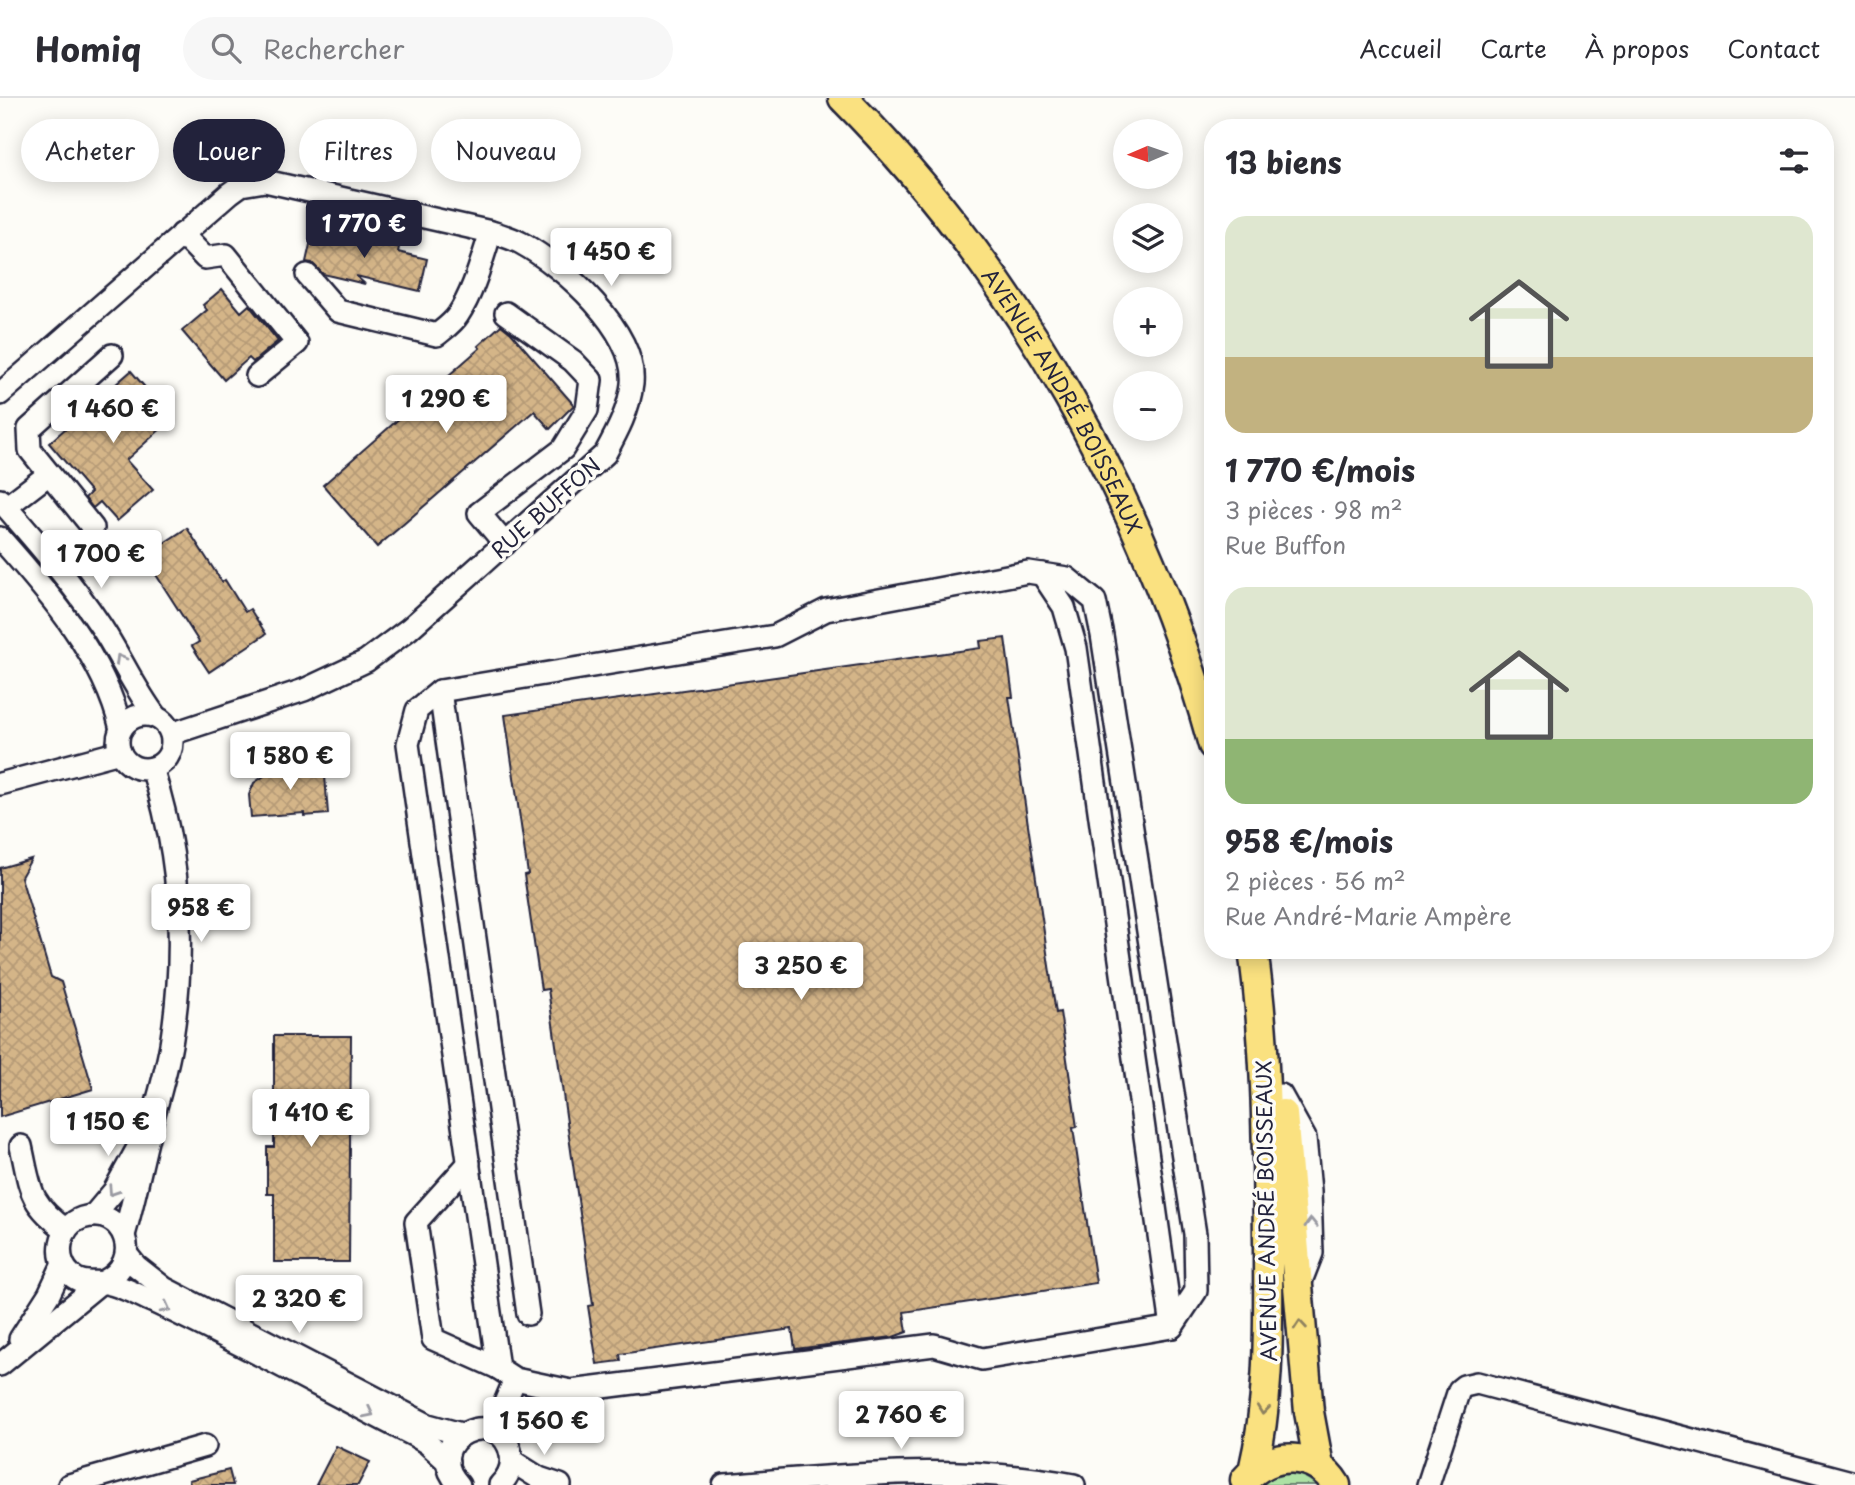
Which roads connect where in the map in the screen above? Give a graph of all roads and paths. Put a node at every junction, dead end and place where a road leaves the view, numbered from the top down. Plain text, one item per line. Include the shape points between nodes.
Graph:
1 (843, 98) edge
2 (860, 98) edge
3 (491, 232) junction
4 (182, 234) junction
5 (307, 275) dead end
6 (506, 313) dead end
7 (112, 355) dead end
8 (257, 376) dead end
9 (0, 394) edge
10 (49, 474) junction
11 (3, 503) edge
12 (93, 528) dead end
13 (0, 538) edge
14 (505, 544) junction
15 (1042, 574) junction
16 (1204, 667) edge
17 (440, 691) junction
18 (156, 717) junction
19 (1204, 717) edge
20 (121, 729) junction
21 (171, 734) junction
22 (120, 752) junction
23 (152, 768) junction
24 (0, 784) edge
25 (1254, 959) edge
26 (1268, 959) edge
27 (152, 1121) junction
28 (21, 1146) dead end
29 (469, 1163) junction
30 (93, 1216) junction
31 (66, 1230) junction
32 (125, 1245) junction
33 (63, 1264) junction
34 (102, 1283) junction
35 (528, 1314) dead end
36 (1172, 1327) junction
37 (5, 1360) edge
38 (507, 1373) junction
39 (492, 1431) junction
40 (461, 1434) junction
41 (205, 1446) dead end
42 (512, 1461) junction
43 (448, 1462) junction
44 (1327, 1475) edge
45 (1247, 1478) edge
46 (1855, 1483) edge
47 (69, 1485) edge
48 (459, 1485) edge
49 (500, 1485) edge
50 (560, 1485) edge
51 (724, 1485) edge
52 (1074, 1485) edge
53 (1428, 1485) edge

1 - 19 main road, AVENUE ANDRÉ BOISSEAUX via 950,221 1058,379 1123,500 1176,629
2 - 16 main road, AVENUE ANDRÉ BOISSEAUX via 998,264 1082,393 1149,522
3 - 4 street, RUE BUFFON via 265,181 230,193
3 - 5 street via 465,303 437,335 338,311
3 - 14 street, RUE BUFFON via 537,253 591,296 626,352 632,383 624,419 605,454
4 - 8 street via 205,258 226,255 297,343
4 - 9 street, RUE BUFFON
6 - 14 street via 573,361 591,380 587,410 563,449 479,513
7 - 10 street via 29,429 30,450
10 - 11 street
10 - 12 street
18 -> 11 street via 73,586
13 - 20 street via 81,640 111,696
14 - 21 street, RUE BUFFON via 366,661 304,690
15 - 17 street via 1028,572 826,610 775,636
15 - 36 street via 1064,607 1076,648
15 - 36 street via 1067,578 1095,601 1102,635 1195,1234 1196,1291
17 - 29 street via 417,710 408,744
17 - 35 street
18 - 20 street via 132,718
18 - 21 street
20 - 22 street
21 - 23 street via 166,759
22 - 23 street via 136,768
22 - 24 street
23 - 27 street via 176,875 180,950 172,1039
25 -> 45 main road, AVENUE ANDRÉ BOISSEAUX via 1265,1080 1268,1309 1266,1387
44 -> 26 main road, AVENUE ANDRÉ BOISSEAUX via 1309,1412
27 -> 30 street via 114,1191
27 - 32 street
28 - 31 street via 37,1205
29 - 38 street
29 - 38 street via 416,1222 433,1339
30 - 31 street
30 - 32 street via 111,1221
31 - 33 street via 60,1247
32 - 34 street via 119,1272
32 - 40 street via 136,1266 164,1288 428,1425
33 - 34 street via 82,1282
33 - 37 street via 49,1294
34 - 37 street
34 -> 43 street via 156,1303 392,1424 427,1443
36 - 38 street via 982,1360 934,1345 571,1391
38 - 39 street
39 - 40 street via 476,1428
39 - 42 street via 507,1443
40 - 43 street via 451,1446
41 - 47 street
42 - 49 street
42 - 50 street
43 - 48 street
44 - 45 main road via 1302,1459 1285,1457 1268,1461
46 - 53 street via 1477,1383 1459,1390
51 - 52 street via 915,1471 1009,1475

